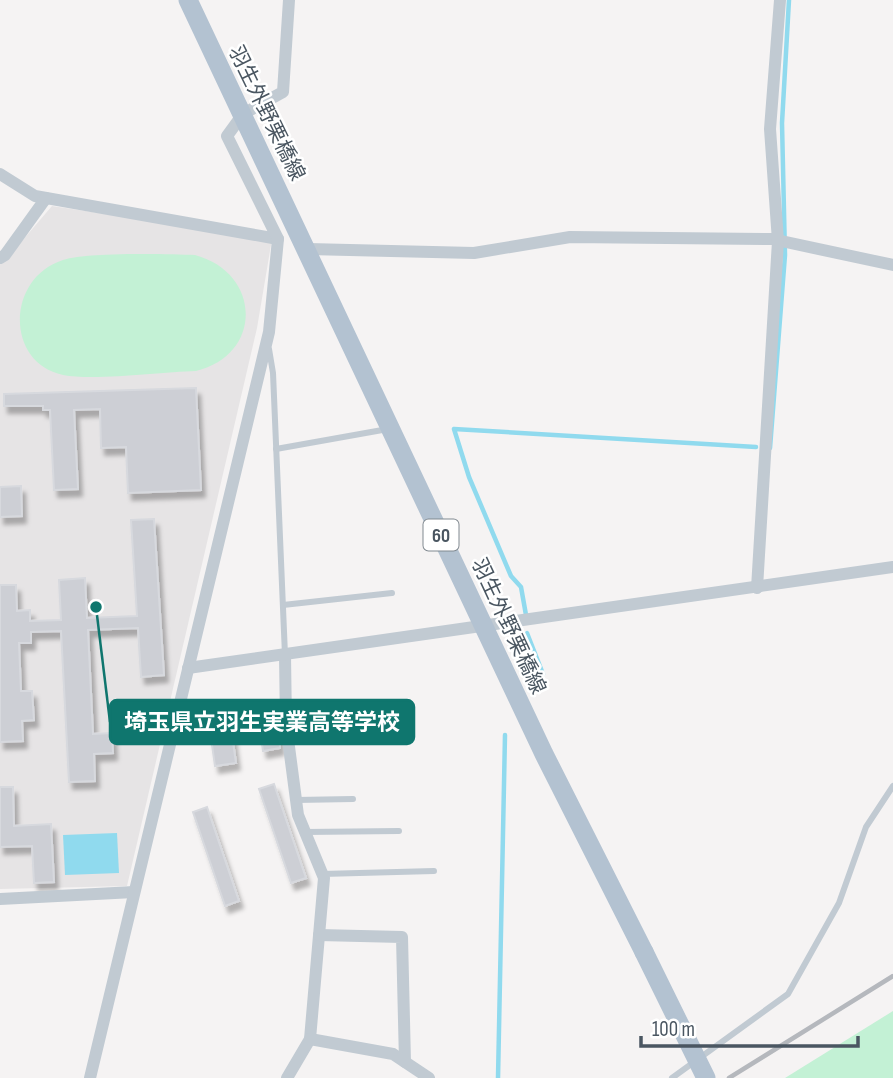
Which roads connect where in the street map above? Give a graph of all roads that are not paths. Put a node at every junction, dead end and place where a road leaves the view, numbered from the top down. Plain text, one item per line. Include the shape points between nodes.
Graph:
1 (188, 0) edge
2 (289, 0) edge
3 (780, 0) edge
4 (243, 114) junction
5 (0, 174) edge
6 (46, 198) junction
7 (278, 239) junction
8 (778, 241) junction
9 (308, 249) junction
10 (0, 258) edge
11 (893, 265) edge
12 (268, 341) junction
13 (391, 428) junction
14 (276, 449) junction
15 (893, 567) edge
16 (757, 588) junction
17 (392, 593) dead end
18 (283, 605) junction
19 (485, 627) junction
20 (285, 654) junction
21 (188, 668) junction
22 (893, 786) edge
23 (353, 799) dead end
24 (296, 800) junction
25 (399, 831) dead end
26 (305, 832) junction
27 (434, 871) dead end
28 (322, 874) junction
29 (134, 892) junction
30 (0, 899) edge
31 (319, 935) junction
32 (310, 1039) junction
33 (405, 1062) junction
34 (90, 1078) edge
35 (287, 1078) edge
36 (429, 1078) edge
37 (672, 1078) edge
38 (706, 1078) edge

1 - 4 main road, 羽生外野栗橋線 / 60
2 - 4 street via 283,92
3 - 8 street via 770,129
4 - 7 street via 227,136
4 - 9 main road, 羽生外野栗橋線 / 60
5 - 6 street
6 - 7 street
6 - 10 street
7 - 12 street
8 - 9 street via 570,237 474,253
8 - 11 street
8 - 16 street
9 - 13 main road, 羽生外野栗橋線 / 60
12 - 14 lane
12 - 21 street
13 - 14 lane
13 - 19 main road, 羽生外野栗橋線 / 60
14 - 18 lane
15 - 16 street
16 - 19 street
17 - 18 lane
18 - 20 lane
19 - 20 street
19 - 38 main road, 羽生外野栗橋線 / 60, bridge
20 - 21 street
20 - 24 street via 286,724
21 - 29 street
22 - 37 lane via 866,827 839,903 788,993
23 - 24 lane
24 - 26 street
25 - 26 lane
26 - 28 street
27 - 28 lane
28 - 31 street
29 - 30 street
29 - 34 street
31 - 32 street
31 - 33 street via 402,937
32 - 33 street via 393,1054
32 - 35 street
33 - 36 street

